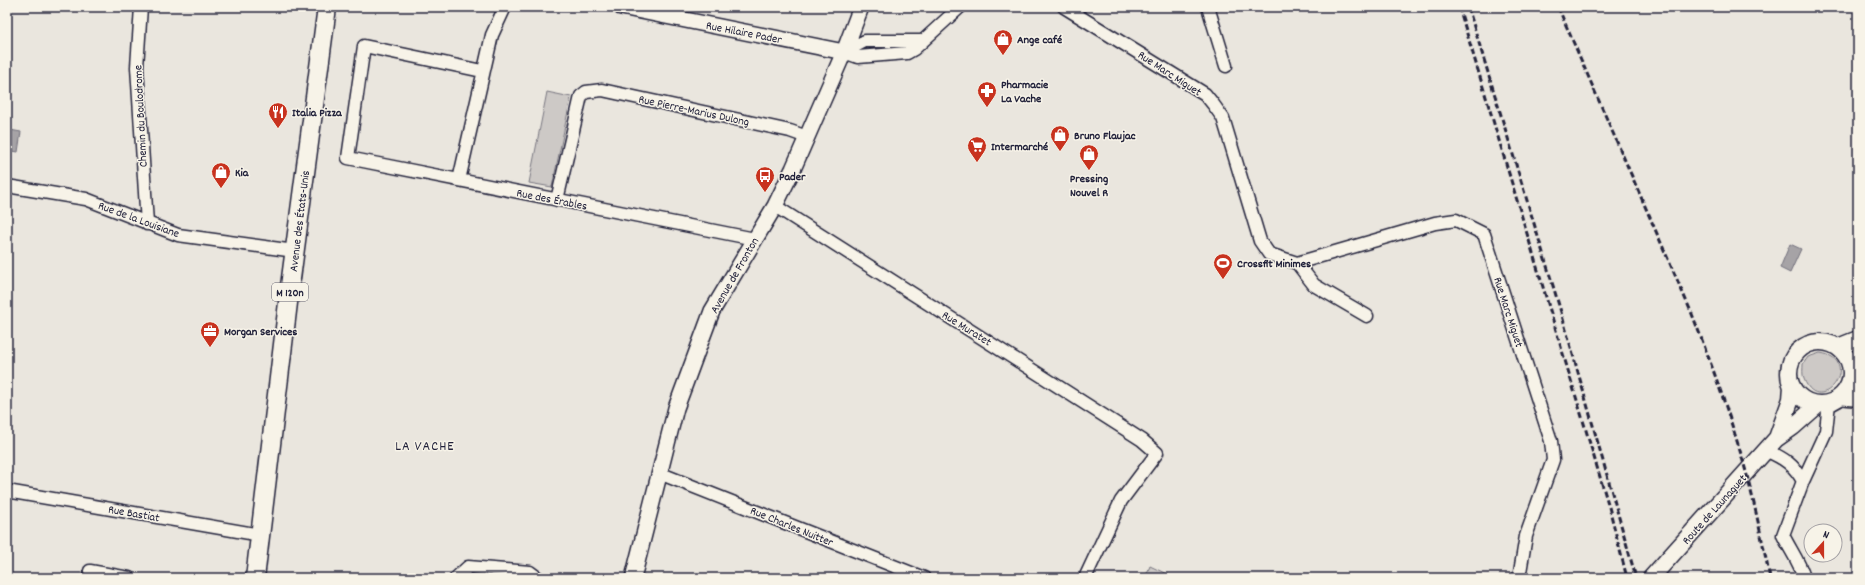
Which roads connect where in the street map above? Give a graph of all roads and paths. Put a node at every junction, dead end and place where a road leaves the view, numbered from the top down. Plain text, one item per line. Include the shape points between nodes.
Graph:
1 (142, 7) edge
2 (327, 7) edge
3 (505, 7) edge
4 (621, 7) edge
5 (861, 7) edge
6 (960, 7) edge
7 (1064, 7) edge
8 (1208, 7) edge
9 (844, 52) junction
10 (1226, 66) dead end
11 (482, 72) junction
12 (807, 137) junction
13 (459, 180) junction
14 (7, 186) edge
15 (557, 200) junction
16 (775, 206) junction
17 (147, 224) junction
18 (755, 239) junction
19 (295, 251) junction
20 (1297, 263) junction
21 (1367, 316) dead end
22 (1858, 339) edge
23 (1838, 347) junction
24 (1855, 374) edge
25 (1792, 386) junction
26 (1858, 400) edge
27 (1829, 402) junction
28 (1772, 445) junction
29 (659, 473) junction
30 (1803, 481) junction
31 (7, 491) edge
32 (261, 536) junction
33 (90, 571) dead end
34 (129, 578) edge
35 (255, 578) edge
36 (456, 578) edge
37 (538, 578) edge
38 (633, 578) edge
39 (924, 578) edge
40 (1085, 578) edge
41 (1519, 578) edge
42 (1651, 578) edge
43 (1804, 578) edge

1 - 17 street, Chemin du Boulodrome via 137,67
2 - 19 main road, Avenue des États-Unis / M 120n
3 - 11 street via 492,35
4 - 9 street, Rue Hilaire Pader
5 - 9 street, Avenue de Fronton
6 - 9 street via 907,53 858,57
7 - 20 street, Rue Marc Miguet via 1204,94 1223,118 1260,241 1268,254
8 - 10 street
9 - 12 street, Avenue de Fronton
11 - 13 street
11 - 13 street, Rue des Érables via 364,46 348,158
12 - 15 street, Rue Pierre-Marius Dulong via 790,131 602,90 586,92 581,96
12 - 16 street, Avenue de Fronton
13 - 15 street, Rue des Érables
14 - 17 street, Rue de la Louisiane via 86,199
15 - 18 street, Rue des Érables
16 - 18 street, Avenue de Fronton
16 - 40 street, Rue Muratet via 1142,440 1156,453 1121,501
17 - 19 street, Rue de la Louisiane via 178,235
18 - 29 street, Avenue de Fronton via 712,311 676,408
19 - 32 main road, Avenue des États-Unis / M 120n
20 - 21 street via 1314,285
20 - 41 street, Rue Marc Miguet via 1435,223 1456,220 1484,234 1553,451 1553,460 1526,536
22 - 23 main road
23 - 24 main road via 1848,358
23 - 25 main road via 1821,342 1805,345 1799,350 1789,367
24 - 27 main road via 1848,388
25 - 27 main road via 1803,399
25 - 28 main road, Route de Launaguet via 1788,411
26 - 27 street
27 - 28 main road, Route de Launaguet
27 - 30 street via 1826,430
28 - 30 street via 1792,464
28 - 42 main road, Route de Launaguet
29 - 38 street, Avenue de Fronton
29 - 39 street, Rue Charles Nuitter
30 - 43 street via 1783,535 1797,559
31 - 32 street, Rue Bastiat
32 - 35 main road, Avenue des États-Unis / M 120n
33 - 34 street
36 - 37 street via 468,567 530,572

